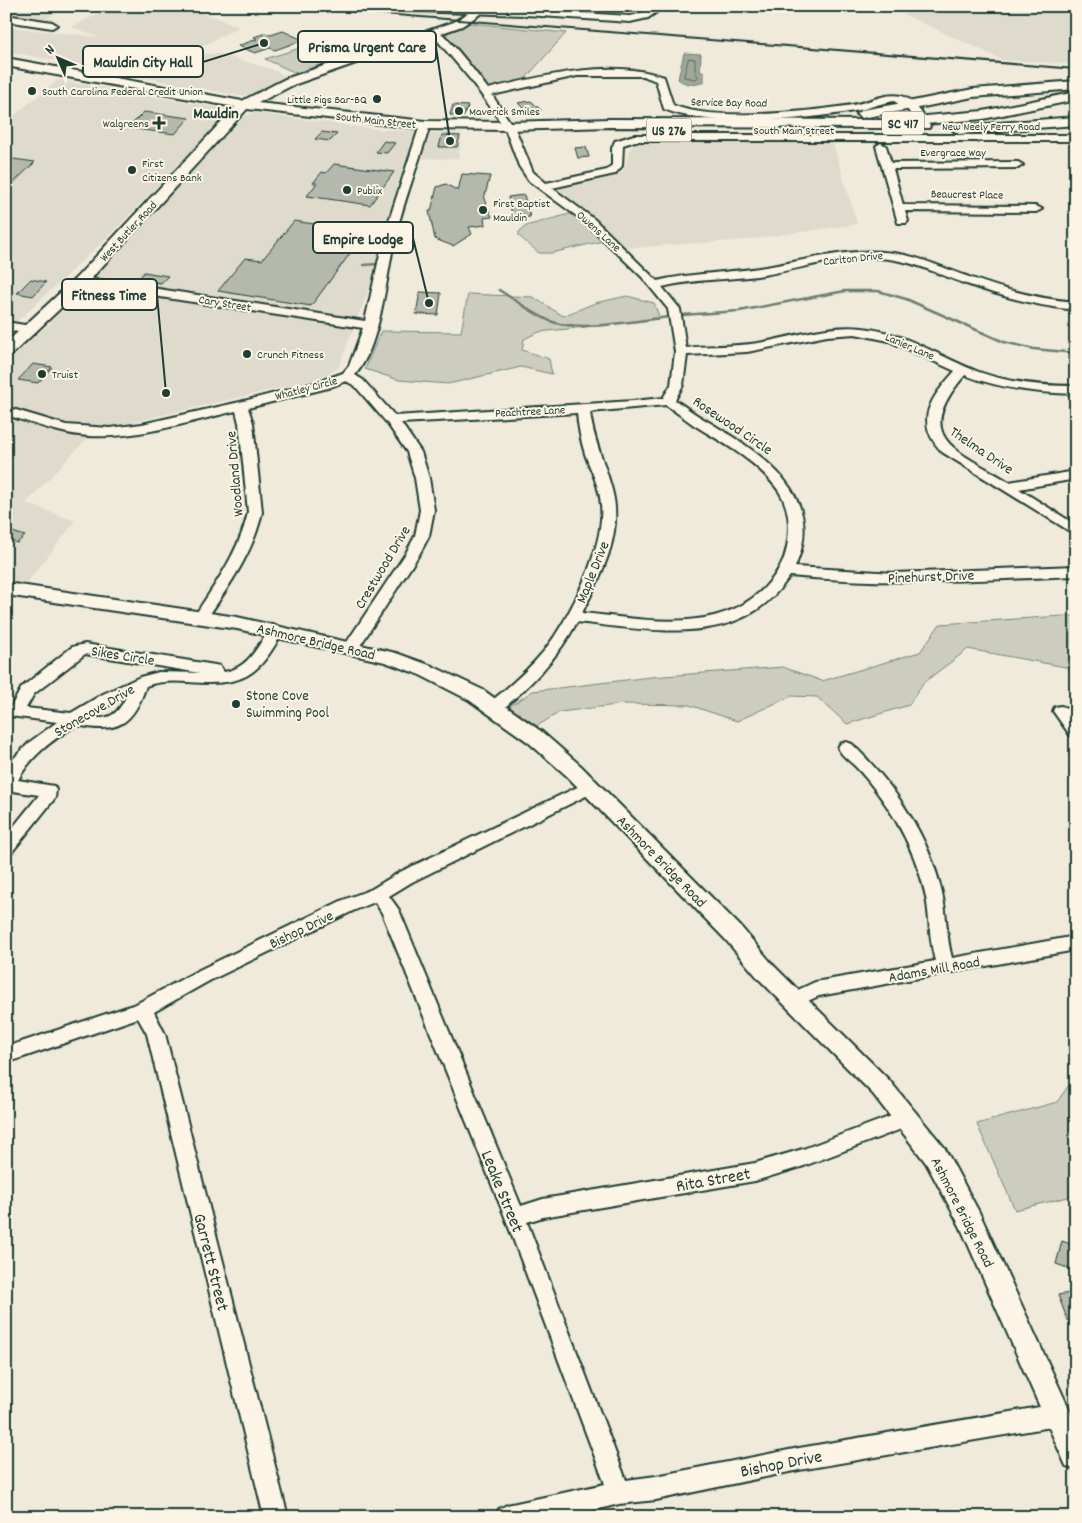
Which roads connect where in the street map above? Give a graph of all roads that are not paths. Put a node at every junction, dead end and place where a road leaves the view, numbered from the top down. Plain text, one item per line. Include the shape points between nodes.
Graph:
1 (357, 6) edge
2 (661, 6) edge
3 (484, 8) edge
4 (6, 18) edge
5 (52, 25) dead end
6 (435, 32) junction
7 (6, 62) edge
8 (1076, 85) edge
9 (486, 93) junction
10 (1076, 97) edge
11 (244, 106) junction
12 (908, 106) junction
13 (1076, 120) edge
14 (728, 124) junction
15 (923, 124) junction
16 (425, 125) junction
17 (508, 126) junction
18 (830, 131) junction
19 (1076, 138) edge
20 (881, 146) dead end
21 (939, 152) junction
22 (1011, 162) dead end
23 (888, 166) junction
24 (543, 187) junction
25 (899, 208) junction
26 (1034, 212) dead end
27 (902, 221) dead end
28 (81, 281) junction
29 (655, 285) junction
30 (1076, 306) edge
31 (369, 325) junction
32 (6, 326) edge
33 (31, 330) junction
34 (6, 352) edge
35 (680, 352) junction
36 (962, 370) junction
37 (347, 376) junction
38 (1076, 390) edge
39 (668, 401) junction
40 (241, 406) junction
41 (583, 409) junction
42 (6, 411) edge
43 (392, 420) junction
44 (1076, 475) edge
45 (1006, 487) junction
46 (1076, 531) edge
47 (787, 571) junction
48 (1076, 571) edge
49 (6, 589) edge
50 (201, 617) junction
51 (574, 617) junction
52 (275, 632) junction
53 (351, 648) junction
54 (220, 679) junction
55 (140, 684) junction
56 (495, 707) junction
57 (1062, 711) dead end
58 (74, 719) junction
59 (1076, 731) edge
60 (846, 748) dead end
61 (7, 785) edge
62 (590, 787) junction
63 (6, 848) edge
64 (378, 894) junction
65 (1076, 943) edge
66 (946, 966) junction
67 (794, 1000) junction
68 (143, 1009) junction
69 (6, 1055) edge
70 (905, 1119) junction
71 (515, 1216) junction
72 (1057, 1415) junction
73 (1076, 1456) edge
74 (619, 1492) junction
75 (276, 1517) edge
76 (507, 1517) edge

1 - 3 street
2 - 3 street via 645,16 630,19
3 - 6 main road, West Butler Road via 464,21
4 - 5 street
6 - 9 street, Owens Lane
6 - 11 main road, West Butler Road via 289,82
7 - 11 main road, US 276
8 - 12 highway, US 276 via 973,93
9 - 12 street, Service Bay Road via 568,74 640,73 661,79 668,106 676,112 690,115 803,114 848,109 893,98
9 - 17 street, Owens Lane
10 - 15 main road, South Main Street / SC 417
11 - 16 main road, South Main Street / US 276
11 - 28 main road, West Butler Road
12 - 14 main road, US 276 via 830,118
12 - 15 street
13 - 18 main road, US 276 via 982,129
14 - 15 main road, South Main Street / SC 417
14 - 17 main road, South Main Street / US 276
15 - 18 main road, South Main Street / SC 417
16 - 17 main road, South Main Street / US 276
16 - 31 street, Whatley Circle via 390,236
17 - 18 main road, South Main Street / US 276 via 528,130
17 - 24 street, Owens Lane via 526,171
19 - 21 street, New Neely Ferry Road
20 - 23 street
21 - 22 street, Evergrace Way
21 - 23 street, Evergrace Way
21 - 24 street, New Neely Ferry Road via 634,138 619,143 617,166 611,172
23 - 25 street
24 - 29 street, Owens Lane via 590,221
25 - 26 street, Beaucrest Place
25 - 27 street
28 - 31 street, Cary Street
28 - 33 main road, West Butler Road
29 - 30 street, Carlton Drive via 884,254 1025,299
29 - 35 street, Owens Lane via 674,309
31 - 37 street, Whatley Circle via 355,368
32 - 33 street
33 - 34 main road, West Butler Road
35 - 36 street, Lanier Lane via 754,347 833,332 860,331 894,338
35 - 39 street, Owens Lane via 677,385
36 - 38 street, Lanier Lane via 1025,388
36 - 45 street, Thelma Drive via 936,404 933,419 935,435 947,449
37 - 40 street, Whatley Circle
37 - 43 street, Crestwood Drive via 359,383
39 - 41 street, Peachtree Lane
39 - 47 street, Rosewood Circle via 750,453 783,487 797,527
40 - 42 street, Whatley Circle via 142,428 98,432 65,429
40 - 50 street, Woodland Drive via 246,423 255,520 248,538
41 - 43 street, Peachtree Lane
41 - 51 street, Maple Drive via 589,443 606,492 609,518 602,556
43 - 53 street, Crestwood Drive via 419,464 426,499 426,520 413,553
44 - 45 street
45 - 46 street, Thelma Drive
47 - 48 street, Pinehurst Drive via 885,578
47 - 51 street, Rosewood Circle via 754,606 720,620 666,625
49 - 50 main road, Ashmore Bridge Road
50 - 52 main road, Ashmore Bridge Road
51 - 56 street, Maple Drive via 544,662
52 - 53 main road, Ashmore Bridge Road
52 - 54 street, Stonecove Drive via 255,663 244,671
53 - 56 main road, Ashmore Bridge Road via 425,670
54 - 55 street, Stonecove Drive via 159,677
54 - 58 street, Sikes Circle via 215,670 85,648 77,651 28,692 16,712
55 - 58 street, Stonecove Drive
55 - 58 street via 112,723
56 - 62 main road, Ashmore Bridge Road via 557,755
57 - 59 street
58 - 61 street, Stonecove Drive via 24,756
60 - 66 street via 871,772 918,847 934,891 938,938
61 - 63 street via 48,790 47,798
62 - 64 street, Bishop Drive via 406,877
62 - 67 main road, Ashmore Bridge Road
64 - 68 street, Bishop Drive via 202,976
64 - 71 street, Leake Street via 390,910
65 - 66 street, Adams Mill Road
66 - 67 street, Adams Mill Road via 816,990
67 - 70 main road, Ashmore Bridge Road via 881,1087
68 - 69 street, Bishop Drive
68 - 75 street, Garrett Street via 156,1034
70 - 71 street, Rita Street via 755,1172 543,1208
70 - 72 main road, Ashmore Bridge Road via 935,1155 952,1184
71 - 74 street, Leake Street
72 - 73 main road, Ashmore Bridge Road
72 - 74 street, Bishop Drive
74 - 76 street, Bishop Drive

